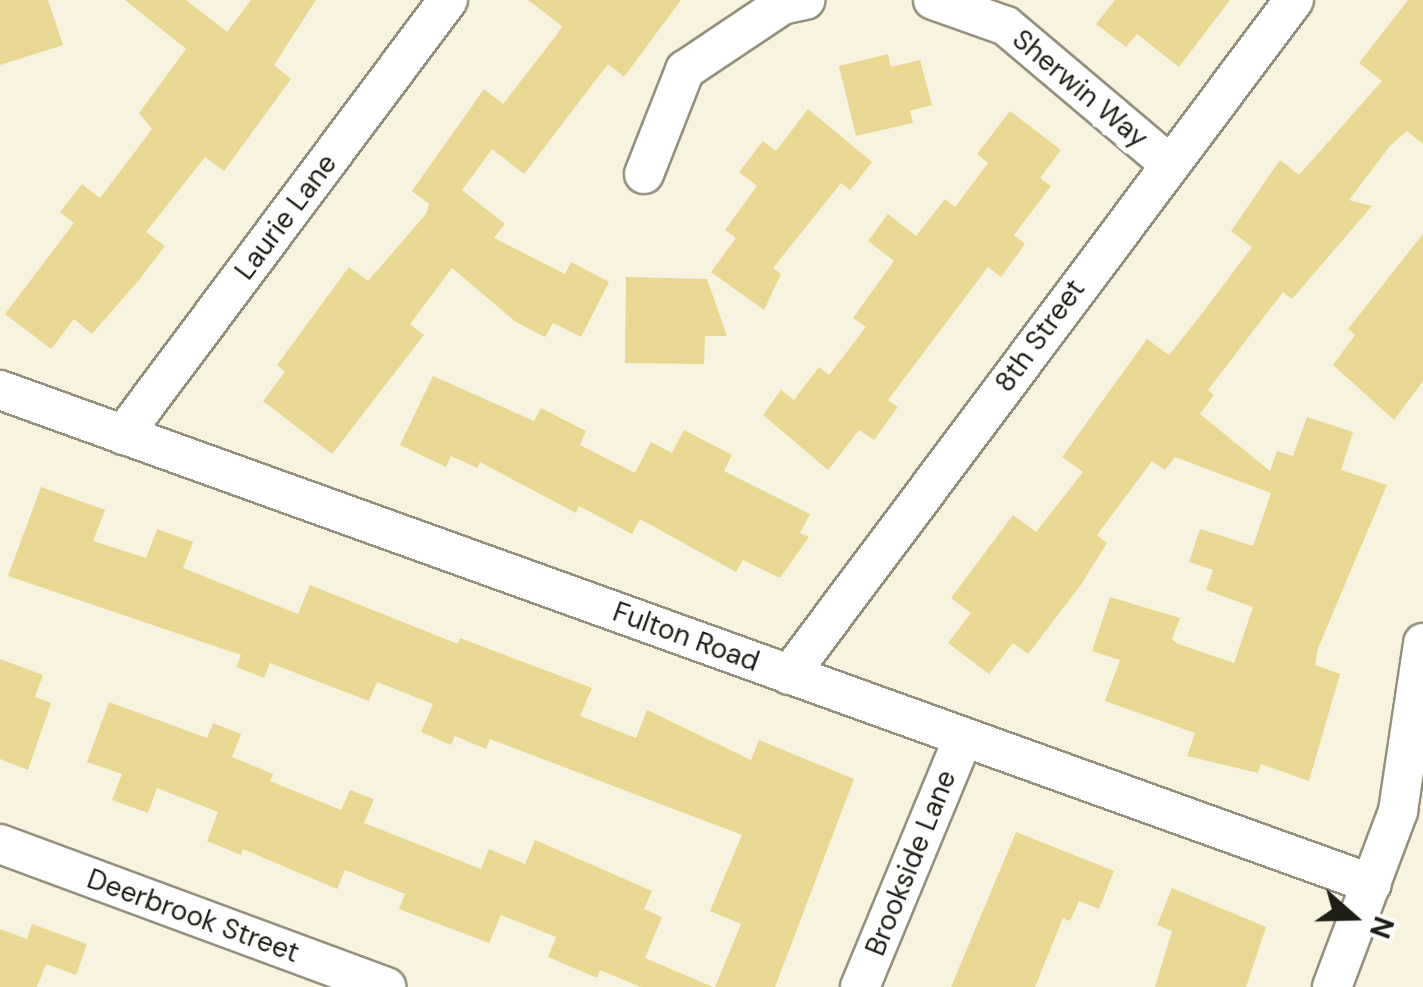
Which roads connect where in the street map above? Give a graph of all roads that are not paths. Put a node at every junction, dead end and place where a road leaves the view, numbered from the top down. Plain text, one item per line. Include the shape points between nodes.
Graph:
1 (448, 0) edge
2 (805, 0) edge
3 (933, 0) edge
4 (1294, 0) edge
5 (1168, 163) junction
6 (644, 174) dead end
7 (0, 390) edge
8 (123, 435) junction
9 (1423, 643) edge
10 (789, 675) junction
11 (963, 738) junction
12 (0, 844) edge
13 (1372, 884) junction
14 (332, 978) edge
15 (386, 987) edge
16 (860, 987) edge
17 (1332, 987) edge

1 - 8 street, Laurie Lane
2 - 6 street via 782,5 685,70
3 - 5 street, Sherwin Way via 1006,26
4 - 5 street, 8th Street
5 - 10 street, 8th Street
7 - 8 street, Fulton Road
8 - 10 street, Fulton Road
9 - 13 street via 1398,811
10 - 11 street, Fulton Road
11 - 13 street, Fulton Road
11 - 16 street, Brookside Lane
12 - 14 street, Deerbrook Street
13 - 17 street
14 - 15 street, Deerbrook Street

